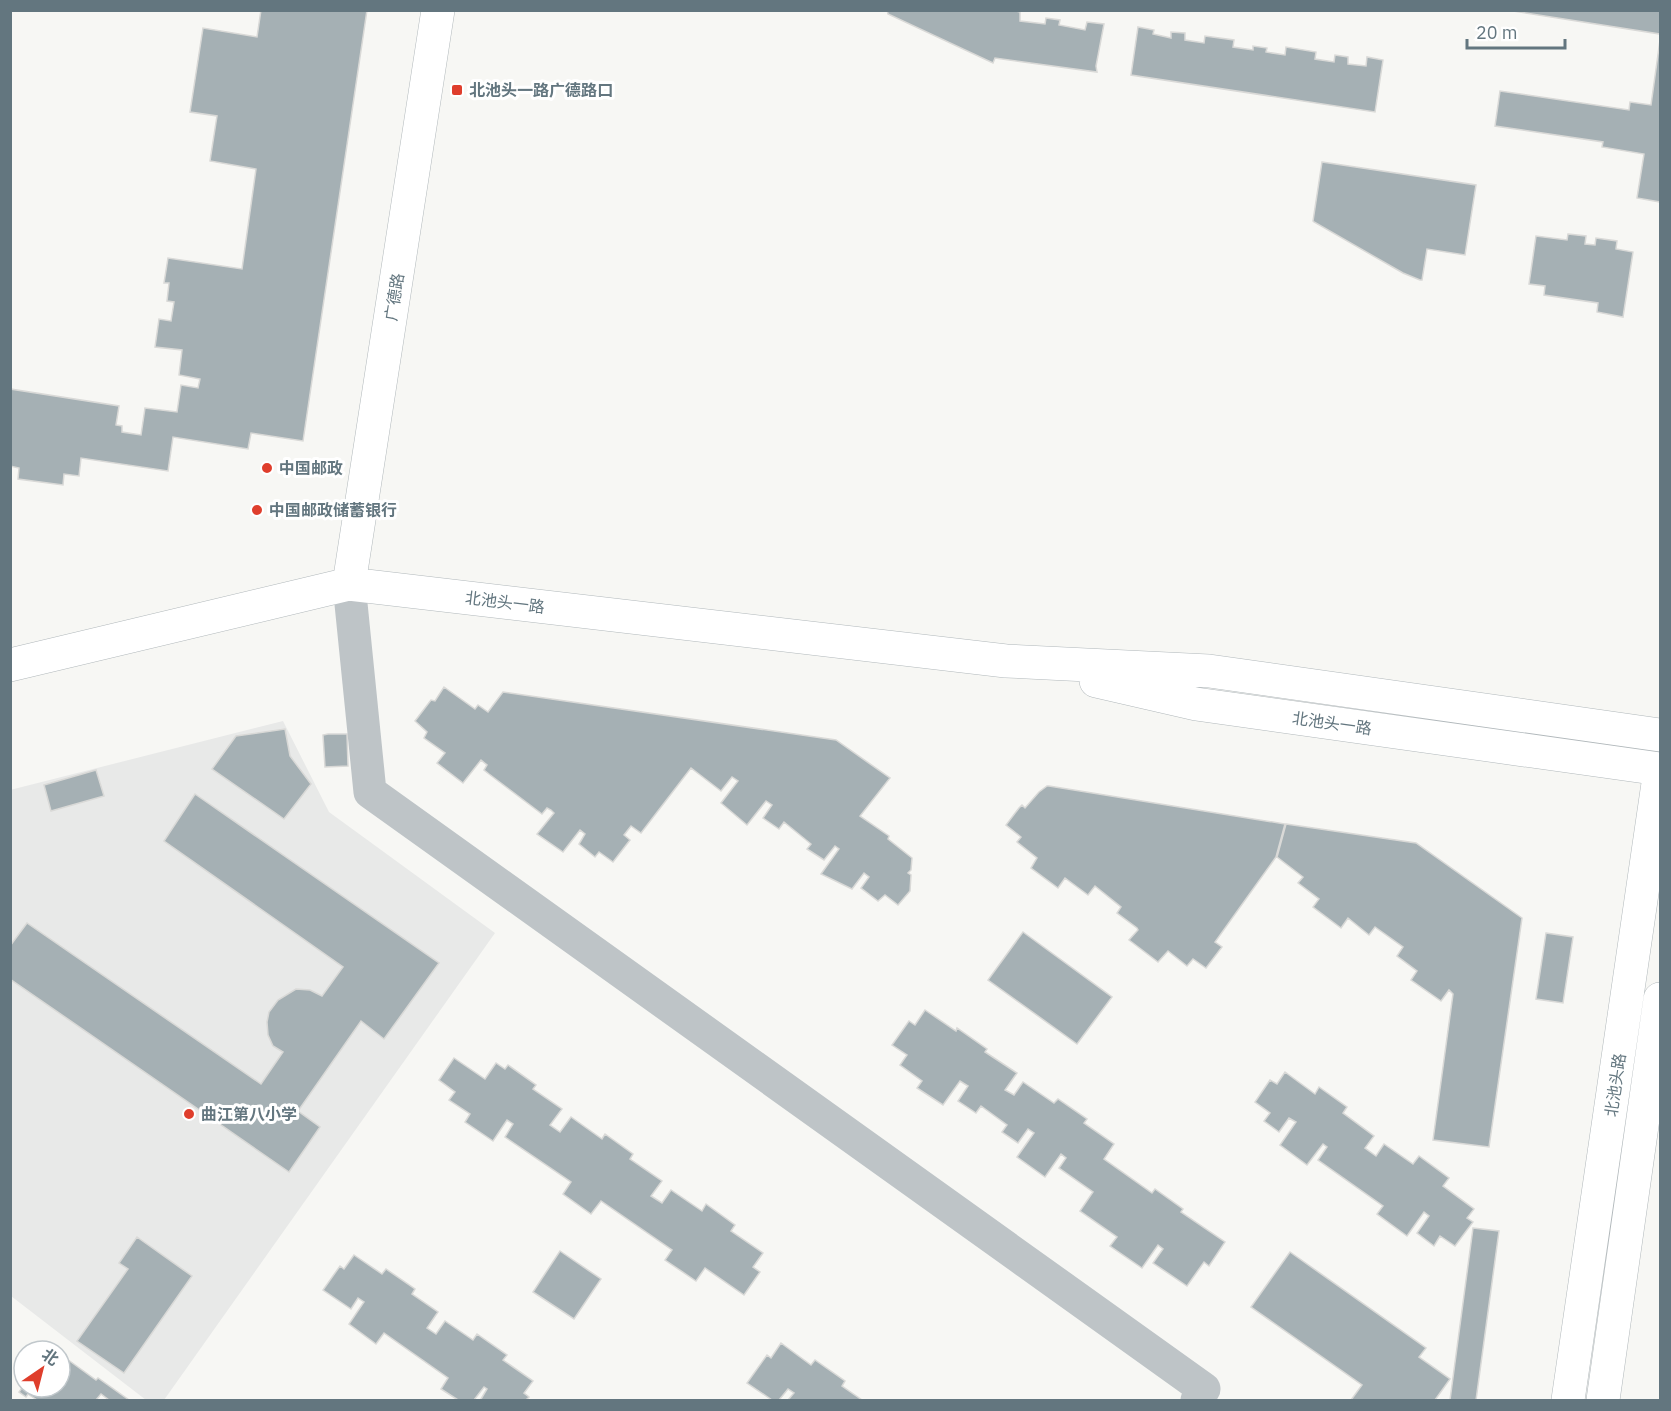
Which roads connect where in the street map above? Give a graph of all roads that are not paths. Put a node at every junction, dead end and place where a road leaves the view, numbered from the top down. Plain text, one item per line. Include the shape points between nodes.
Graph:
1 (438, 10) edge
2 (349, 584) junction
3 (1006, 661) junction
4 (10, 664) edge
5 (1660, 735) edge
6 (1660, 770) edge
7 (1660, 999) edge
8 (1197, 1401) edge
9 (1568, 1401) edge
10 (1603, 1401) edge

1 - 2 street, 广德路
2 - 3 street, 北池头一路
2 - 4 street, 北池头一路
2 - 8 street via 370,792 1204,1389
3 - 5 street, 北池头一路 via 1209,671
3 - 6 street, 北池头一路 via 1196,704
6 - 9 street, 北池头路
7 - 10 street, 北池头路

